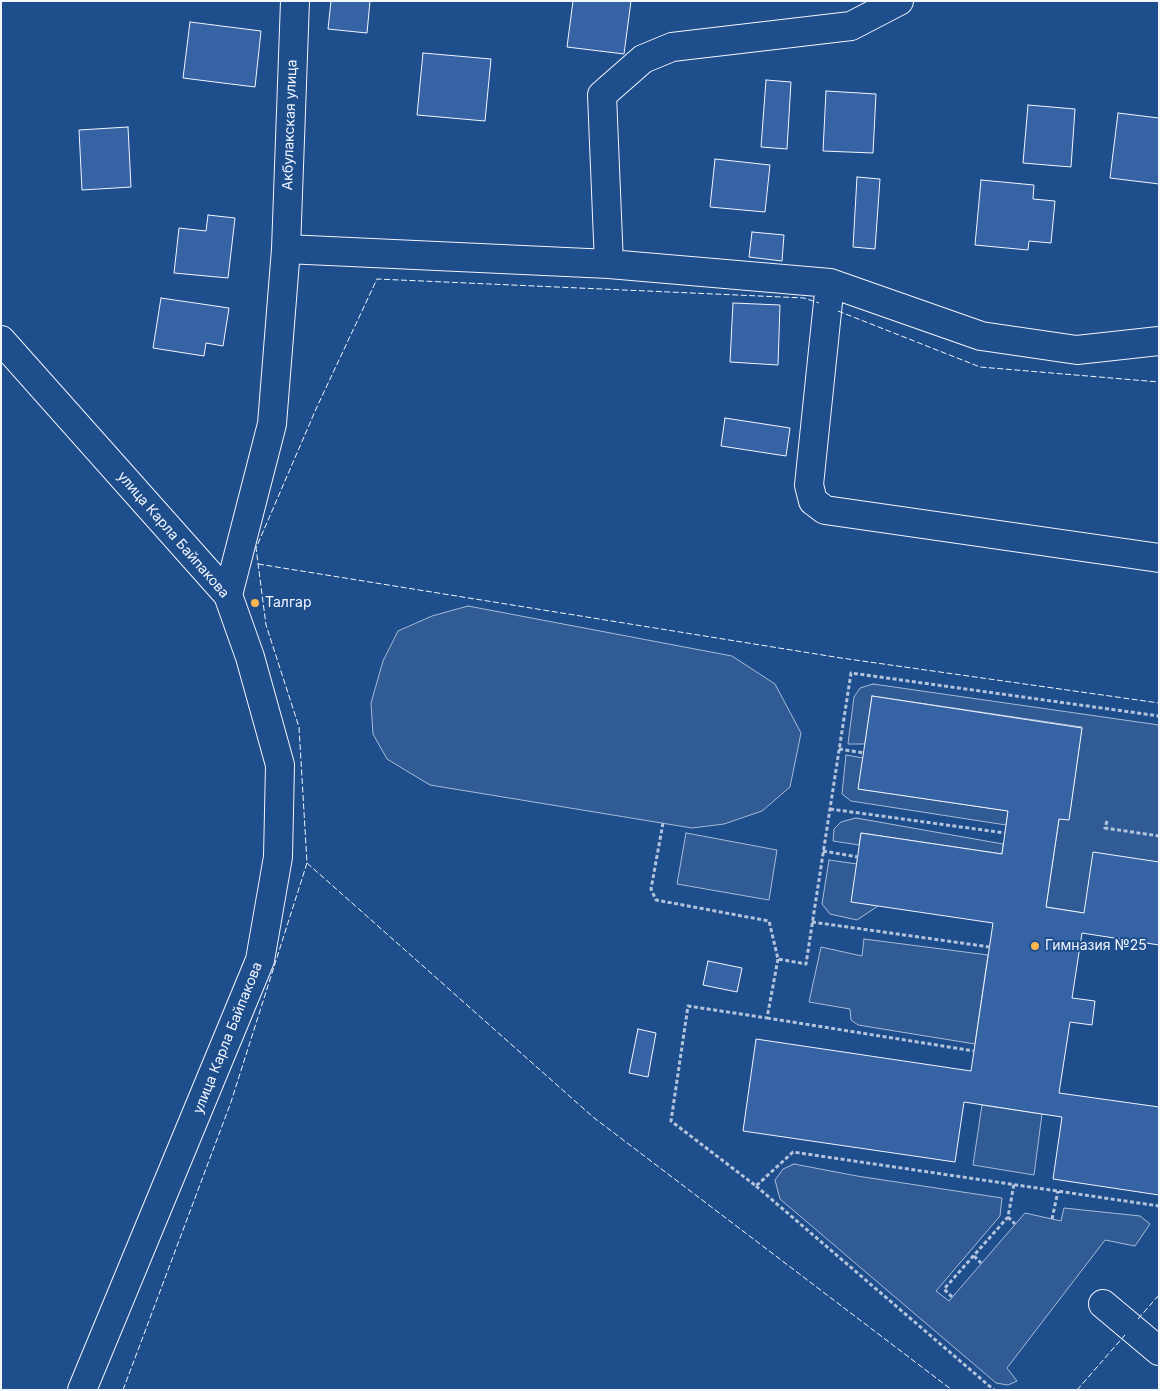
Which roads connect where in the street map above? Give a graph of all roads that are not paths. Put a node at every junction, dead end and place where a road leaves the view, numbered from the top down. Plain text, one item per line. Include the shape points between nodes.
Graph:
1 (295, 1) edge
2 (899, 1) edge
3 (286, 249) junction
4 (609, 264) junction
5 (830, 283) junction
6 (1, 340) edge
7 (1159, 341) edge
8 (1159, 558) edge
9 (228, 595) junction
10 (1103, 1304) dead end
11 (1159, 1351) edge
12 (82, 1390) edge

1 - 3 street, Акбулакская улица
2 - 4 street via 851,26 672,46 643,59 602,96
3 - 4 street
3 - 9 street, Акбулакская улица via 272,424
4 - 5 street
5 - 7 street via 981,336 1077,350
5 - 8 street via 808,485 813,501 825,510
6 - 9 street, улица Карла Байпакова
9 - 12 street, улица Карла Байпакова via 250,657 280,765 278,857 260,960
10 - 11 street

